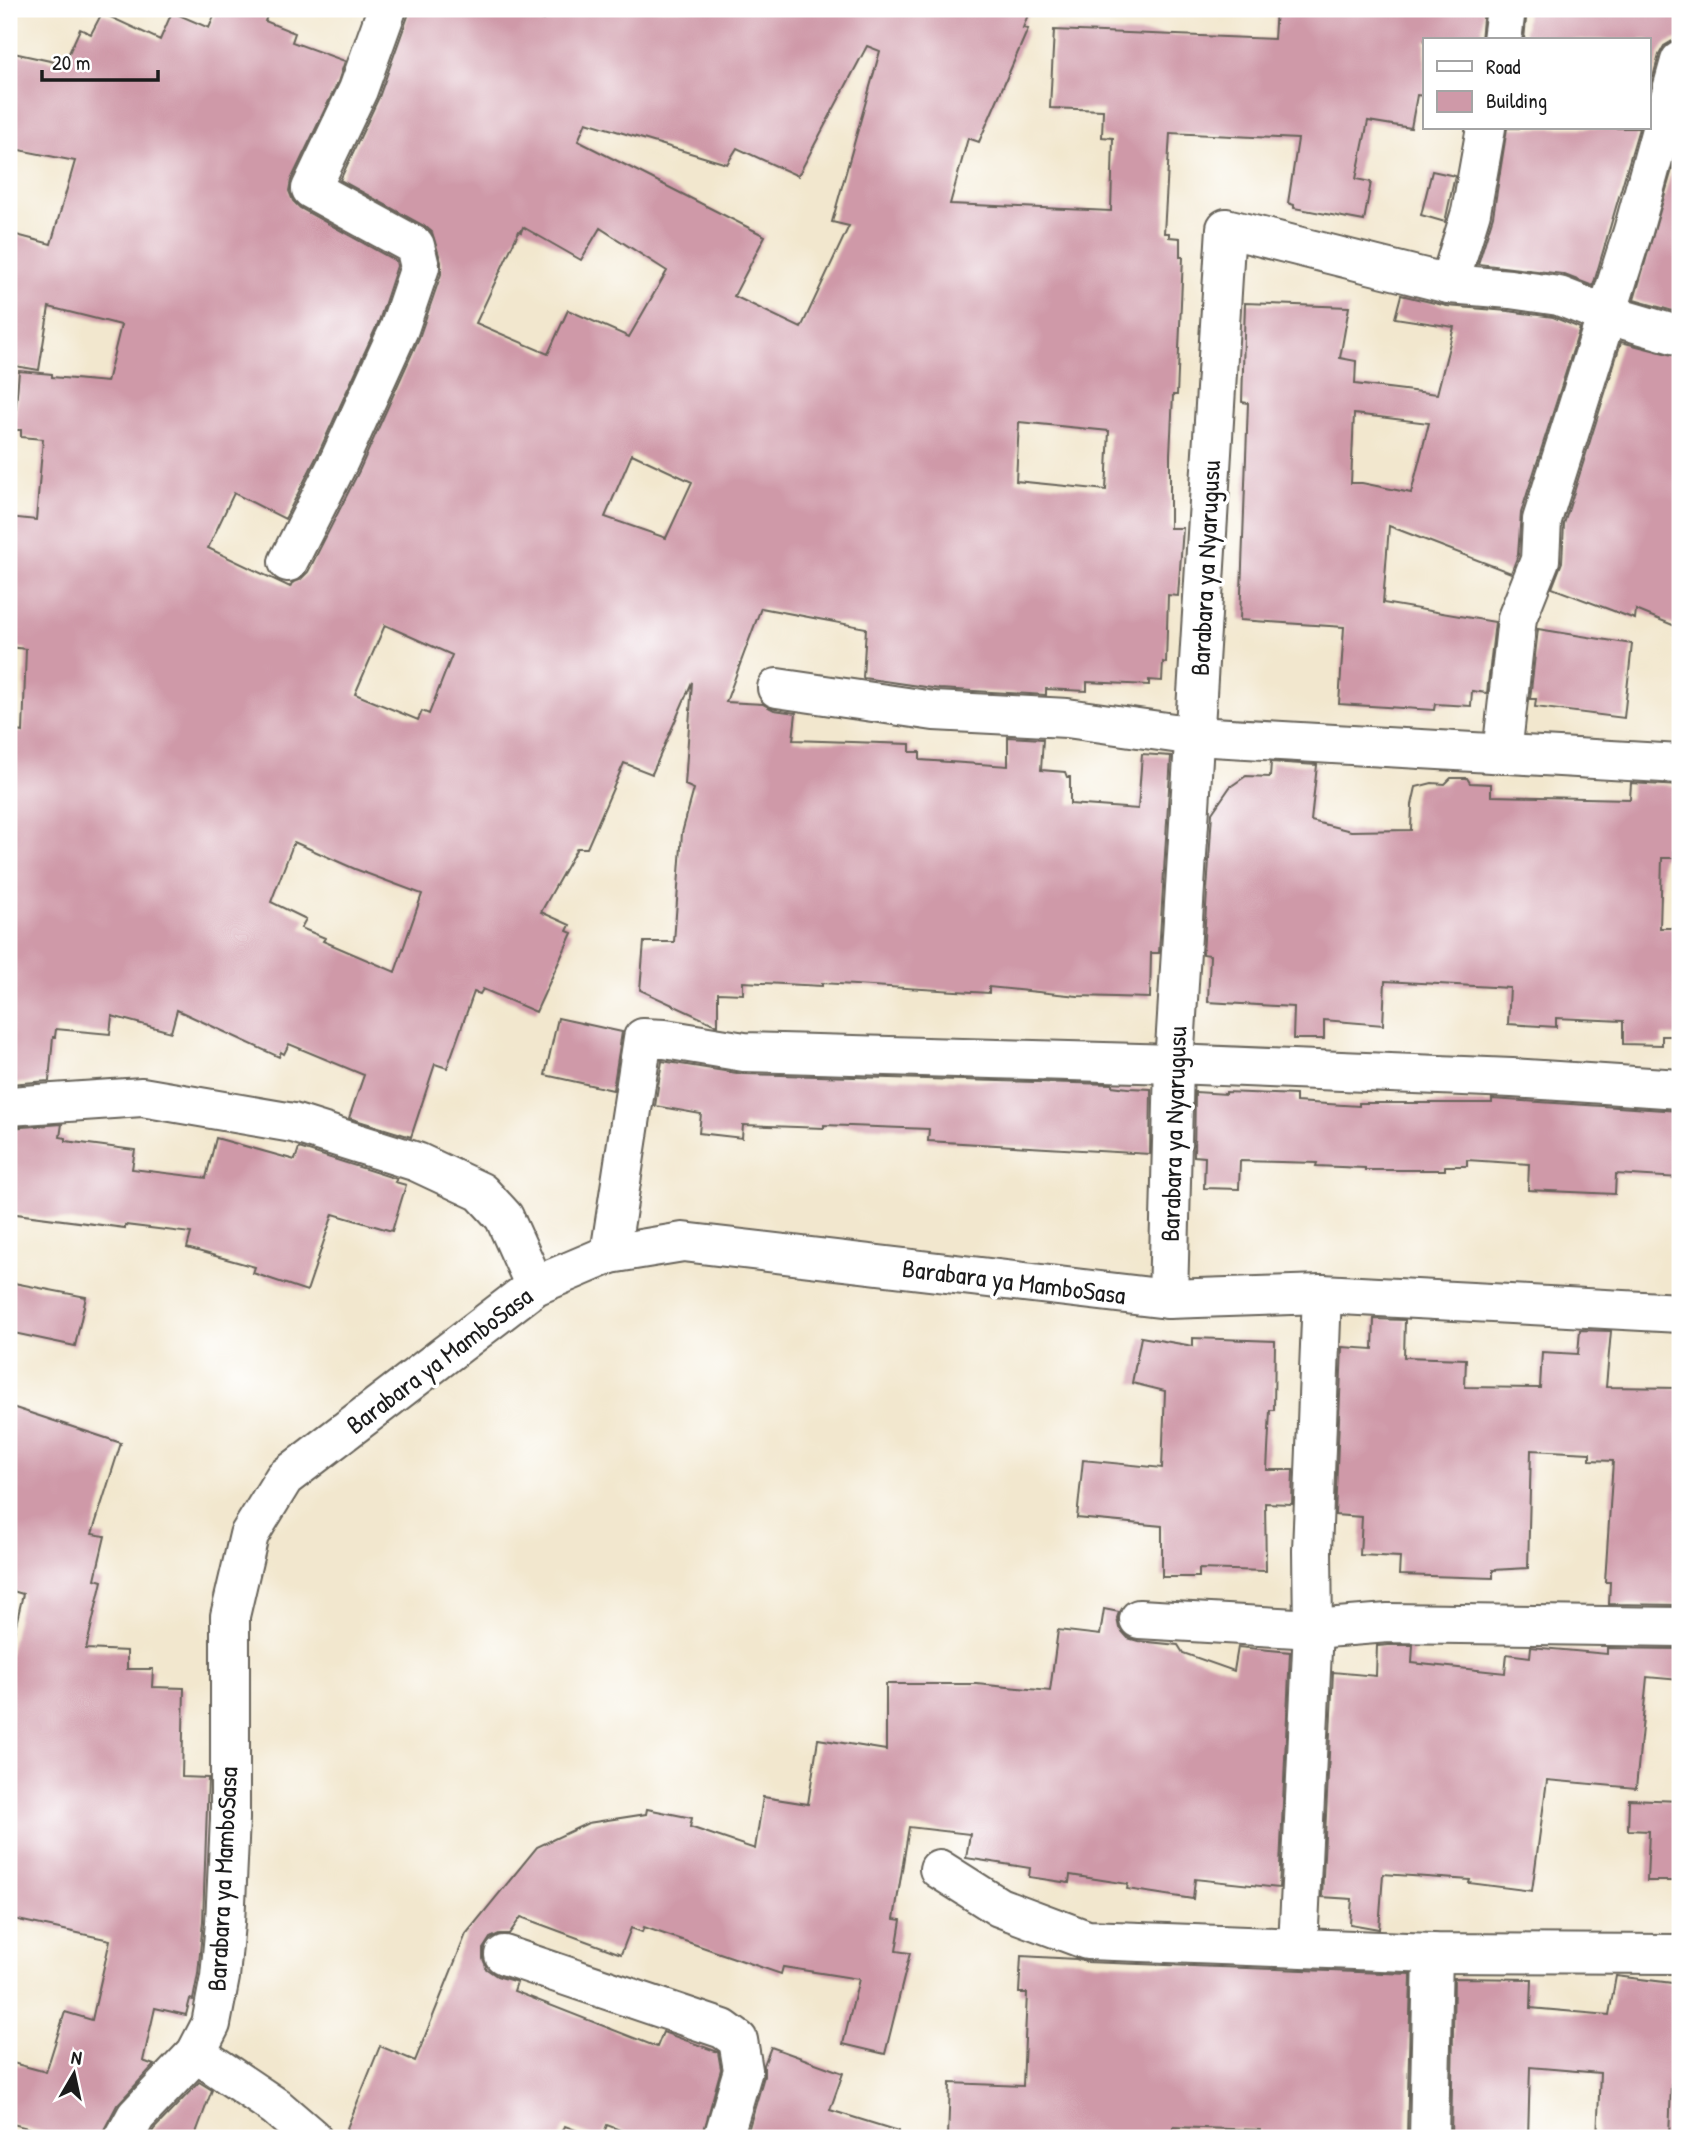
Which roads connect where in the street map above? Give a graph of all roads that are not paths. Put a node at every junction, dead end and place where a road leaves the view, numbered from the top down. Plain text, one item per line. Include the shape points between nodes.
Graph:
1 (387, 9) edge
2 (1506, 9) edge
3 (1502, 38) edge
4 (1680, 61) edge
5 (1486, 130) edge
6 (1449, 284) junction
7 (1605, 314) junction
8 (1680, 336) edge
9 (288, 562) dead end
10 (777, 688) dead end
11 (1195, 736) junction
12 (1502, 754) junction
13 (1680, 764) edge
14 (1174, 1064) junction
15 (1680, 1089) edge
16 (9, 1106) edge
17 (610, 1254) junction
18 (535, 1286) junction
19 (1322, 1294) junction
20 (1168, 1299) junction
21 (1680, 1312) edge
22 (1139, 1619) dead end
23 (1680, 1628) edge
24 (1313, 1629) junction
25 (939, 1869) dead end
26 (1298, 1947) junction
27 (1433, 1953) junction
28 (1680, 1954) edge
29 (504, 1955) dead end
30 (196, 2053) junction
31 (124, 2138) edge
32 (312, 2138) edge
33 (723, 2138) edge
34 (1429, 2138) edge

1 - 9 street via 358,90 311,189 415,246 420,267 399,329
2 - 3 street
4 - 7 street
5 - 6 street via 1471,212
6 - 7 street via 1559,296
6 - 11 street, Barabara ya Nyarugusu via 1226,228
7 - 8 street
7 - 12 street via 1542,520 1540,560 1517,618
10 - 11 street via 933,711 1067,718
11 - 12 street
11 - 14 street, Barabara ya Nyarugusu
12 - 13 street
14 - 15 street
14 - 17 street via 744,1052 643,1038
14 - 20 street, Barabara ya Nyarugusu
16 - 18 street via 142,1097 293,1123 417,1162 481,1192 504,1217
17 - 18 street, Barabara ya MamboSasa
17 - 20 street, Barabara ya MamboSasa via 683,1242
18 - 30 street, Barabara ya MamboSasa via 284,1478 249,1535 230,1616 230,1819 220,1977 211,2024
19 - 20 street, Barabara ya MamboSasa
19 - 21 street, Barabara ya MamboSasa
19 - 24 street
22 - 24 street
23 - 24 street via 1388,1623
24 - 26 street
25 - 26 street via 999,1907 1087,1940
26 - 27 street
27 - 28 street
27 - 34 street
29 - 33 street via 723,2029 738,2040 743,2070
30 - 31 street, Barabara ya MamboSasa via 136,2116
30 - 32 street via 276,2107

